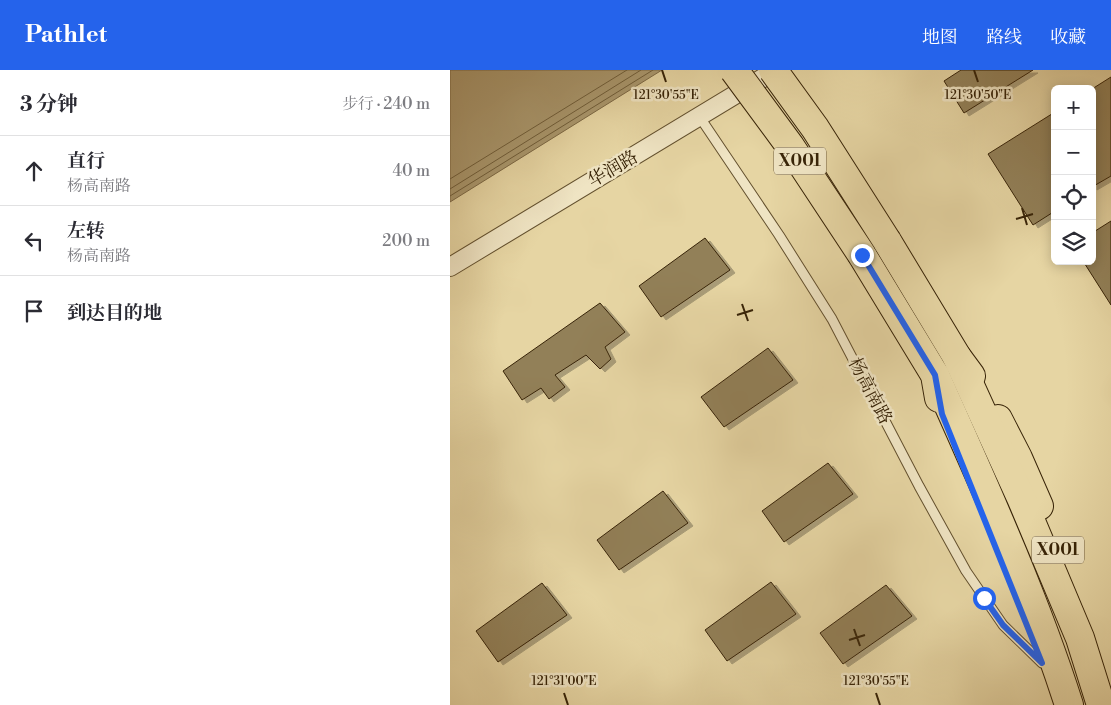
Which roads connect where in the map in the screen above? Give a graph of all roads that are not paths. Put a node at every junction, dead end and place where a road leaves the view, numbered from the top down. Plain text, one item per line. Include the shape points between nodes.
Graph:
1 (734, 70) edge
2 (775, 70) edge
3 (700, 116) junction
4 (450, 267) edge
5 (956, 357) junction
6 (935, 375) junction
7 (1042, 663) junction
8 (1111, 697) edge
9 (1055, 705) edge
10 (1069, 705) edge
11 (1101, 705) edge

1 - 6 main road, 杨高南路 / X001, bridge via 790,146 862,255
2 - 3 street, 华润路
2 - 5 main road, X001, bridge via 888,241
3 - 4 street, 华润路
3 - 7 lane, 杨高南路 via 832,319 966,571 1003,625
5 - 8 main road, X001 via 988,398 1018,458 1069,577
5 - 11 main road, X001 via 1022,500 1080,638
6 - 7 main road, 杨高南路 / X001 via 942,414
6 - 10 main road, 杨高南路 / X001 via 995,511 1053,655
7 - 9 main road, 杨高南路 / X001

